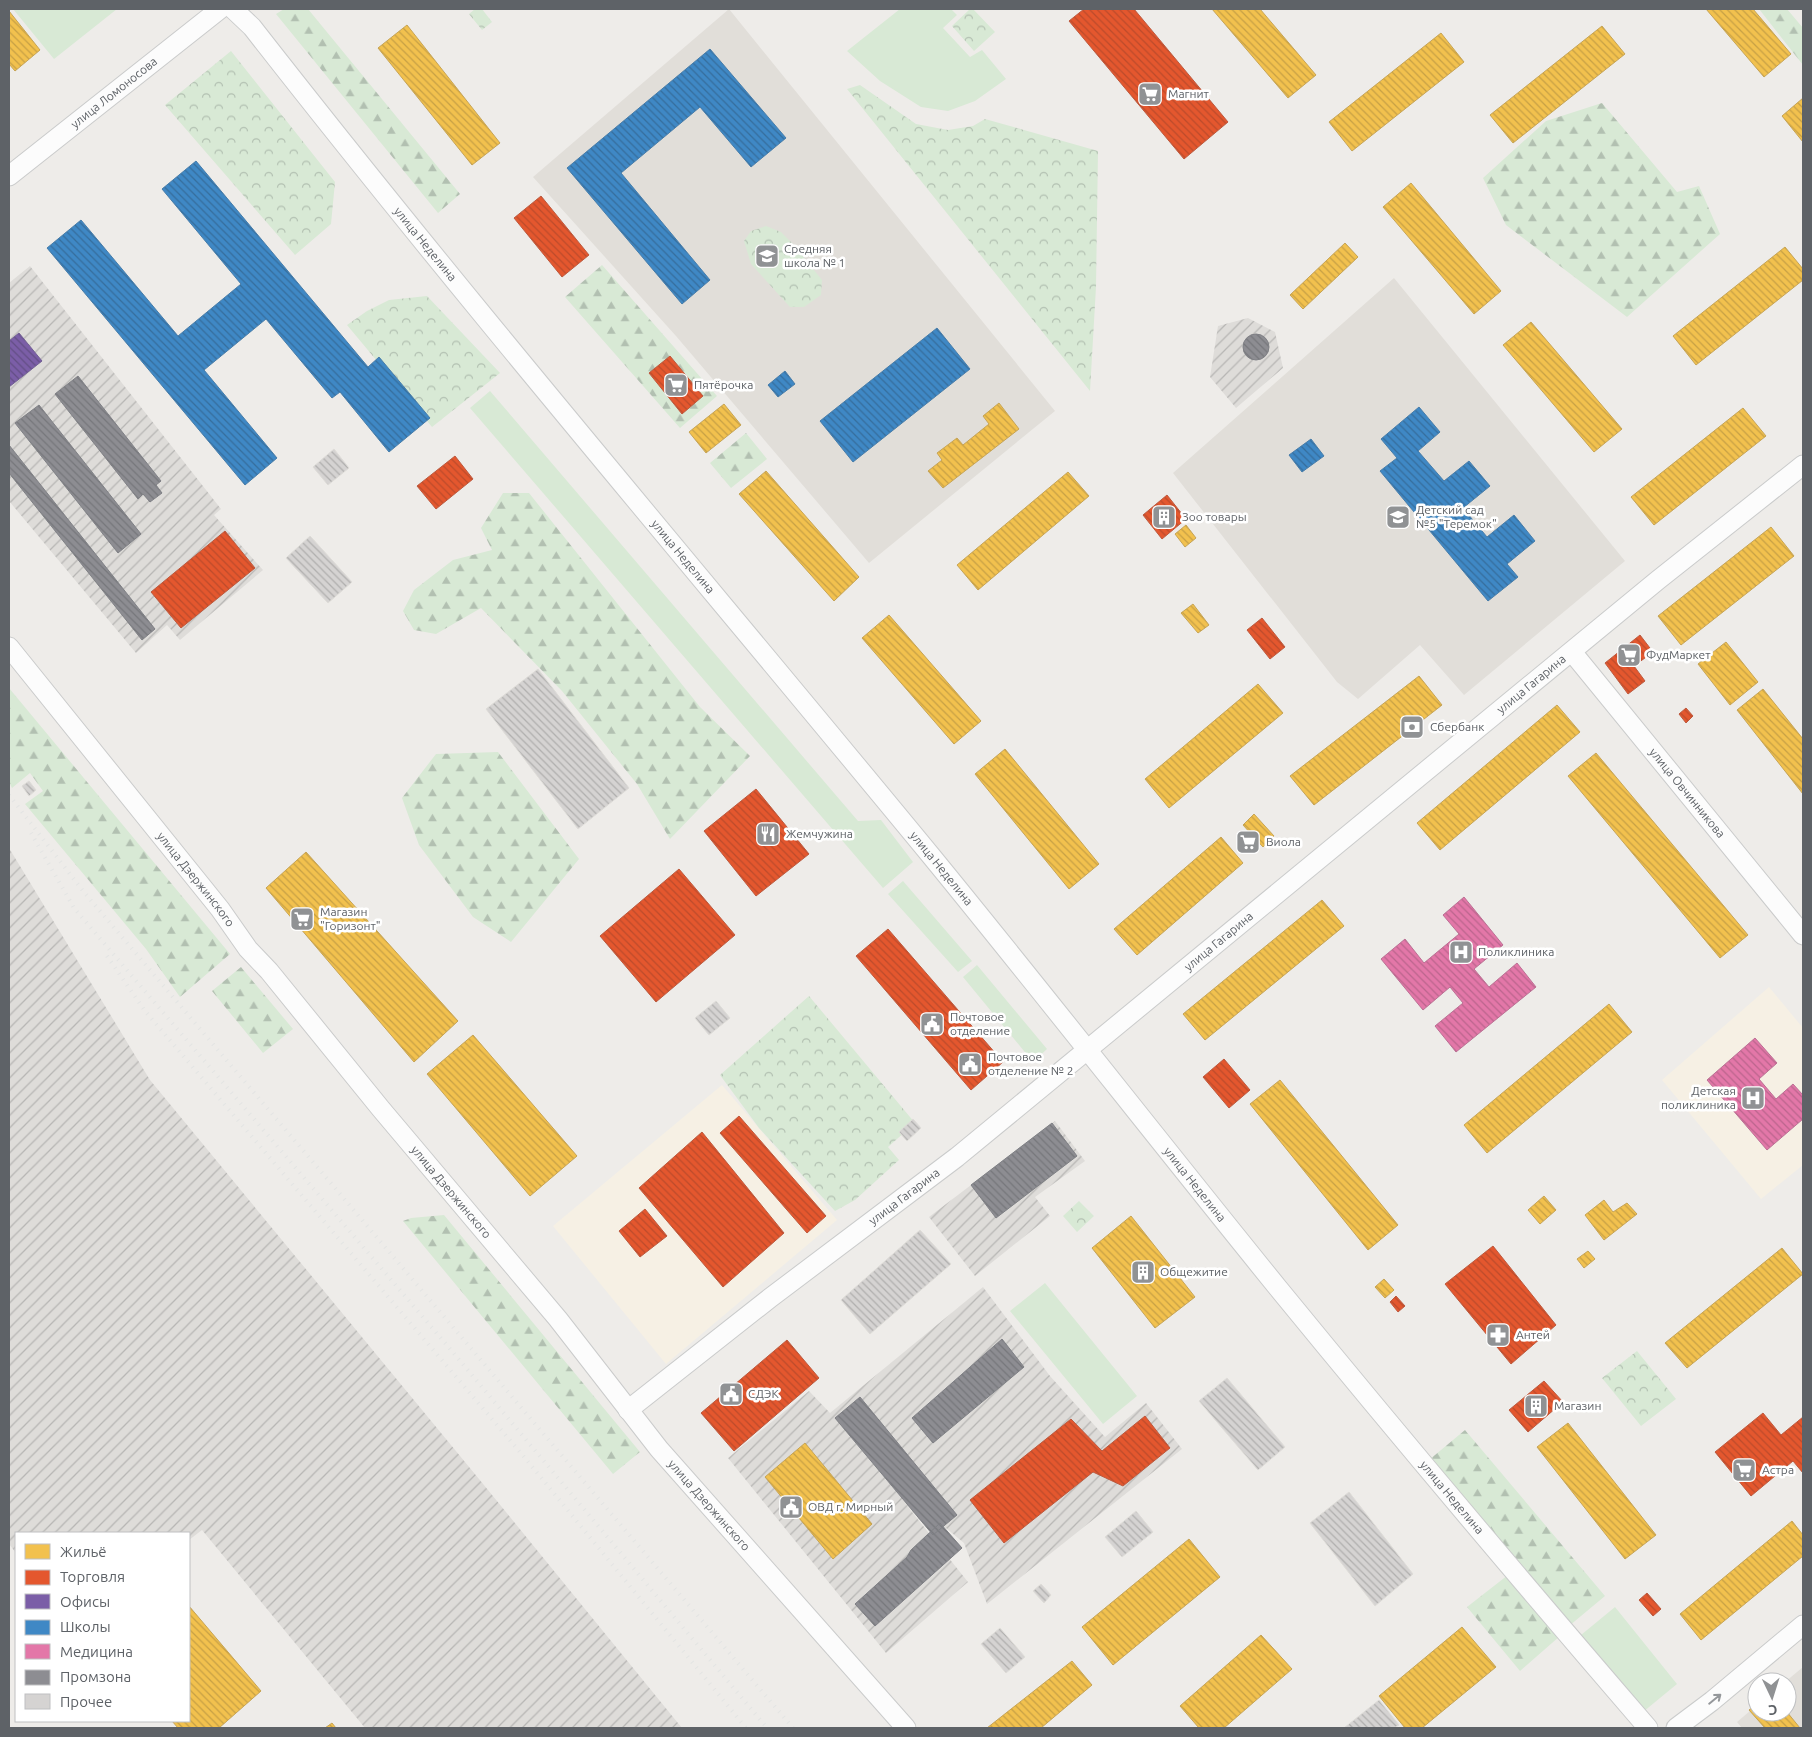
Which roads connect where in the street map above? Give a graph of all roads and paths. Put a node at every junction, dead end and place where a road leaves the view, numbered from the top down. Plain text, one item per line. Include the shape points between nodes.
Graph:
1 (220, 9) edge
2 (233, 9) edge
3 (9, 176) edge
4 (1803, 465) edge
5 (9, 647) edge
6 (1572, 652) junction
7 (1803, 935) edge
8 (1088, 1049) junction
9 (628, 1410) junction
10 (1803, 1625) edge
11 (906, 1728) edge
12 (1648, 1728) edge
13 (1676, 1728) edge

1 - 3 street, улица Ломоносова
2 - 8 street, улица Неделина via 252,28 449,275
4 - 6 street, улица Гагарина
5 - 9 street, улица Дзержинского via 220,909 248,949 558,1319
6 - 7 street, улица Овчинникова
6 - 8 street, улица Гагарина
8 - 9 street, улица Гагарина via 957,1158 770,1298
8 - 12 street, улица Неделина via 1301,1315
9 - 11 street, улица Дзержинского
13 -> 10 street

